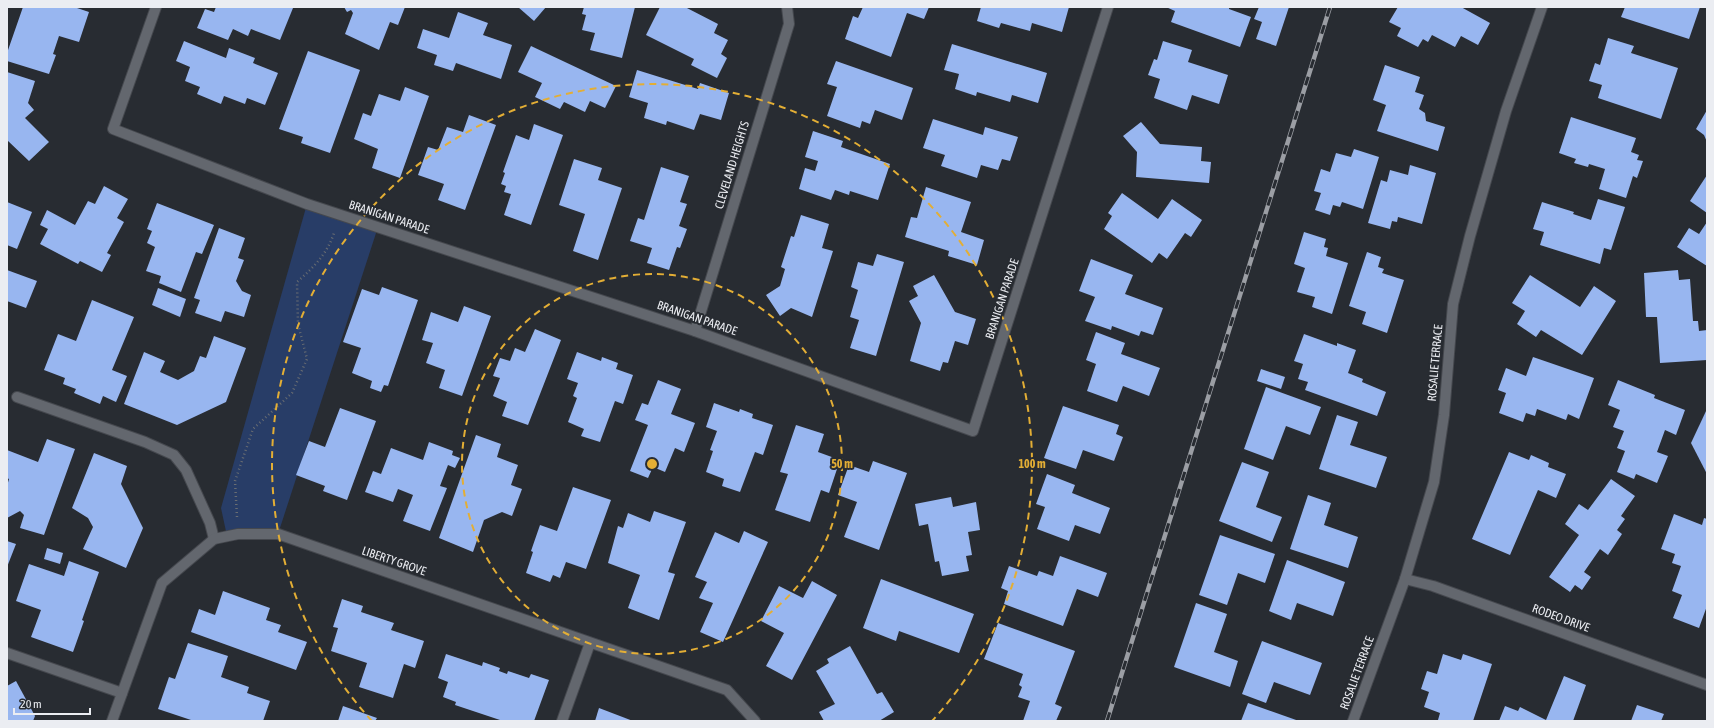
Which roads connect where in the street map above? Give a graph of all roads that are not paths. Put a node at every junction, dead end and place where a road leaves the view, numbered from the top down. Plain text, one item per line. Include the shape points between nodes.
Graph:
1 (156, 7) edge
2 (786, 7) edge
3 (1108, 7) edge
4 (1542, 7) edge
5 (695, 330) junction
6 (17, 397) dead end
7 (214, 539) junction
8 (1405, 579) junction
9 (590, 642) junction
10 (7, 653) edge
11 (1707, 685) edge
12 (122, 693) junction
13 (112, 721) edge
14 (562, 721) edge
15 (755, 721) edge
16 (1353, 721) edge

1 - 5 street, BRANIGAN PARADE via 113,129 340,215
2 - 5 street, CLEVELAND HEIGHTS via 789,24
3 - 5 street, BRANIGAN PARADE via 973,430
4 - 8 street, ROSALIE TERRACE via 1504,118 1453,304 1444,415 1434,482
6 - 7 street via 145,442 174,455 186,470 210,523
7 - 9 street, LIBERTY GROVE via 238,534 278,534
7 - 12 street, LIBERTY GROVE via 162,583
8 - 11 street, RODEO DRIVE via 1440,588
8 - 16 street, ROSALIE TERRACE
9 - 14 street
9 - 15 street, LIBERTY GROVE via 727,690
10 - 12 street
12 - 13 street, LIBERTY GROVE

